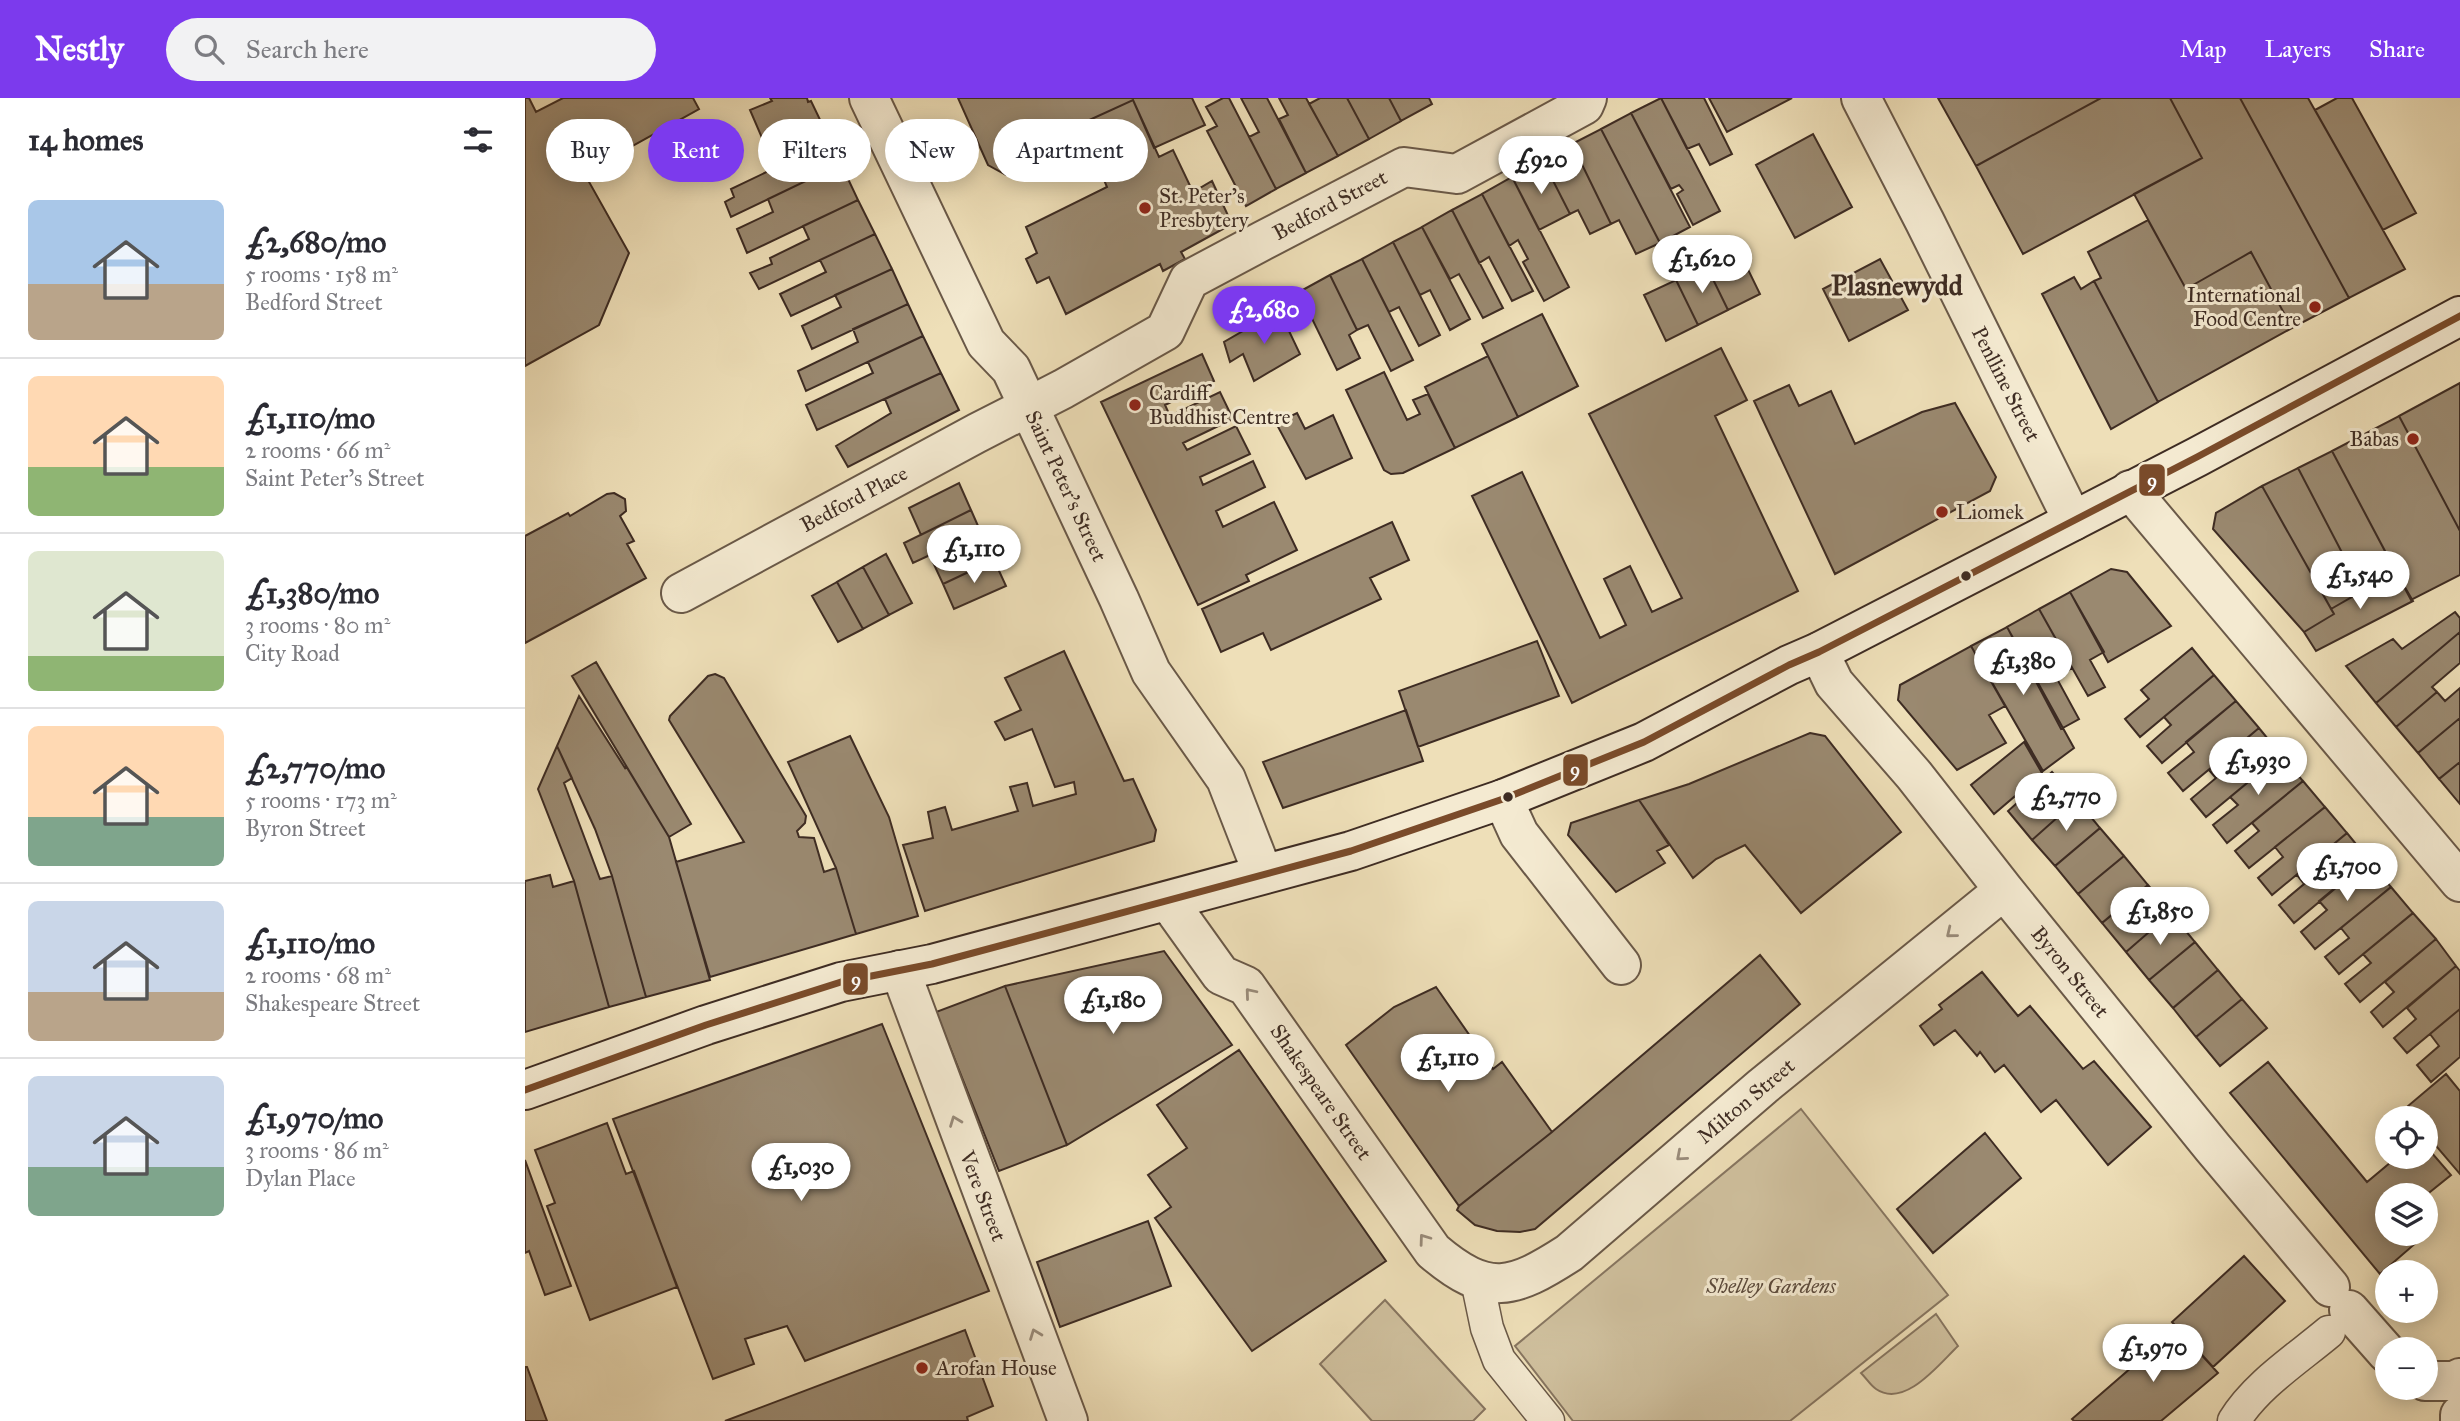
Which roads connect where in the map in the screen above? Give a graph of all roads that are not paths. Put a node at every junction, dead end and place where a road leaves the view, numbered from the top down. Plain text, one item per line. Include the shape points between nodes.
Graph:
1 (869, 98) edge
2 (1587, 98) edge
3 (1861, 98) edge
4 (2460, 316) edge
5 (1028, 407) junction
6 (2130, 490) junction
7 (2073, 521) junction
8 (681, 593) dead end
9 (1819, 652) junction
10 (1503, 799) junction
11 (1263, 874) junction
12 (2460, 882) edge
13 (2004, 890) junction
14 (1168, 901) junction
15 (1621, 965) dead end
16 (900, 970) junction
17 (525, 1090) edge
18 (1477, 1280) junction
19 (2336, 1309) junction
20 (2375, 1343) edge
21 (1068, 1421) edge
22 (1548, 1421) edge
23 (2234, 1421) edge

1 - 5 street, Saint Peter's Street via 986,343 1011,369
2 - 5 street, Bedford Street via 1584,105 1457,174 1404,167 1189,281 1165,331
3 - 7 street, Penlline Street
4 - 6 street
5 - 8 street, Bedford Place
5 - 11 street, Saint Peter's Street via 1151,672 1226,779
6 - 7 street
6 - 12 street
7 - 9 street
9 - 10 street via 1644,742
9 - 13 street, Byron Street via 1834,683
10 - 11 street via 1352,851
10 - 15 street via 1519,834
11 - 14 street
13 -> 18 street, Milton Street via 1763,1086 1569,1253 1510,1284
13 - 19 street, Byron Street via 2213,1148
14 - 16 street
18 -> 14 street, Shakespeare Street via 1456,1271 1433,1251 1246,986 1221,975
16 - 17 street via 828,986 706,1025
21 -> 16 street, Vere Street
18 - 22 street via 1499,1360
19 - 20 street, Byron Street
19 - 23 street

